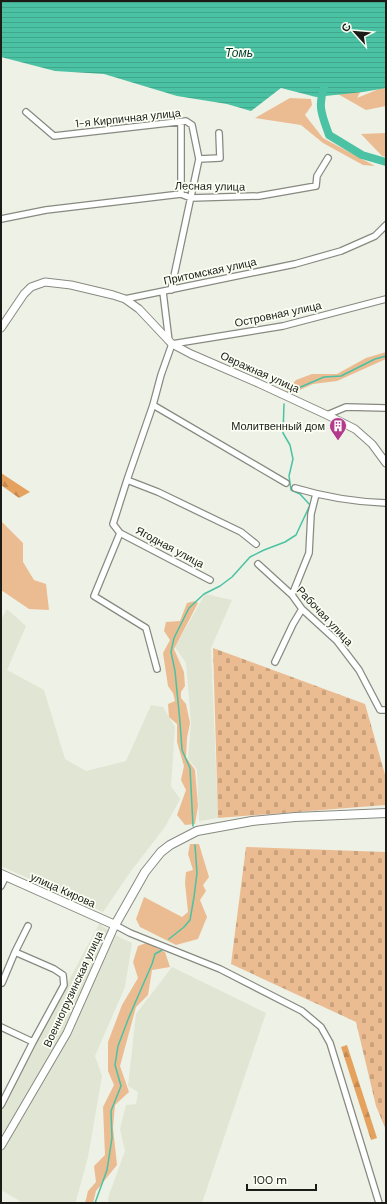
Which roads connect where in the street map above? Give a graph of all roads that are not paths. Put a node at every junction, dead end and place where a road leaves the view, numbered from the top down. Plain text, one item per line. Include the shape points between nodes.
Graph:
1 (26, 112) dead end
2 (181, 122) junction
3 (219, 133) dead end
4 (328, 158) dead end
5 (199, 159) junction
6 (181, 194) junction
7 (191, 198) junction
8 (1, 219) edge
9 (386, 225) edge
10 (171, 290) junction
11 (163, 292) junction
12 (125, 299) junction
13 (386, 299) edge
14 (1, 328) edge
15 (171, 342) junction
16 (153, 406) junction
17 (386, 408) edge
18 (327, 415) junction
19 (386, 463) edge
20 (127, 480) junction
21 (286, 483) dead end
22 (295, 488) dead end
23 (316, 494) junction
24 (386, 504) edge
25 (120, 533) junction
26 (256, 544) dead end
27 (258, 564) dead end
28 (210, 580) dead end
29 (292, 595) junction
30 (302, 609) junction
31 (275, 662) dead end
32 (157, 669) dead end
33 (383, 710) edge
34 (386, 813) edge
35 (3, 875) edge
36 (1, 886) edge
37 (115, 925) junction
38 (28, 926) dead end
39 (15, 952) junction
40 (2, 983) edge
41 (1, 1027) edge
42 (33, 1042) junction
43 (1, 1105) edge
44 (1, 1146) edge
45 (379, 1203) edge

1 - 2 street, 1-я Кирпичная улица via 54,136
2 - 5 street, 1-я Кирпичная улица via 186,121 192,125
2 - 6 street
3 - 5 street via 220,158
4 - 7 street, Лесная улица via 317,176 316,186 260,196
5 - 7 street, 1-я Кирпичная улица
6 - 7 street, Лесная улица
6 - 8 street, Лесная улица via 46,210
7 - 10 street, 1-я Кирпичная улица
9 - 10 street, Притомская улица via 375,236 341,251 295,264
10 - 11 street, Притомская улица
11 - 12 street, Притомская улица
11 - 15 street
12 - 14 street, Притомская улица via 71,285 45,282 31,287 24,294
12 - 15 street, Овражная улица via 139,308
13 - 15 street, Островная улица via 283,326
15 - 16 street
15 - 18 street, Овражная улица via 190,354
16 - 20 street
16 - 21 street
17 - 18 street via 346,407
18 - 19 street, Овражная улица via 355,429 372,444
20 - 25 street via 113,524
20 - 26 street via 242,532
22 - 23 street
23 - 24 street
23 - 29 street via 311,514 309,553
25 - 28 street, Ягодная улица
25 - 32 street via 94,596 146,628
27 - 29 street, Рабочая улица
29 - 30 street, Рабочая улица
30 - 31 street
30 - 33 street, Рабочая улица via 337,641 359,670
34 - 37 main road via 252,821 197,831 161,852 145,872
35 - 36 street
35 - 37 main road, улица Кирова
37 - 44 street, Военногрузинская улица via 67,1033
37 - 45 street via 220,969 302,1011 321,1027 330,1043
38 - 39 street
39 - 40 street
39 - 42 street via 63,975 64,985
41 - 42 street
42 - 43 street

